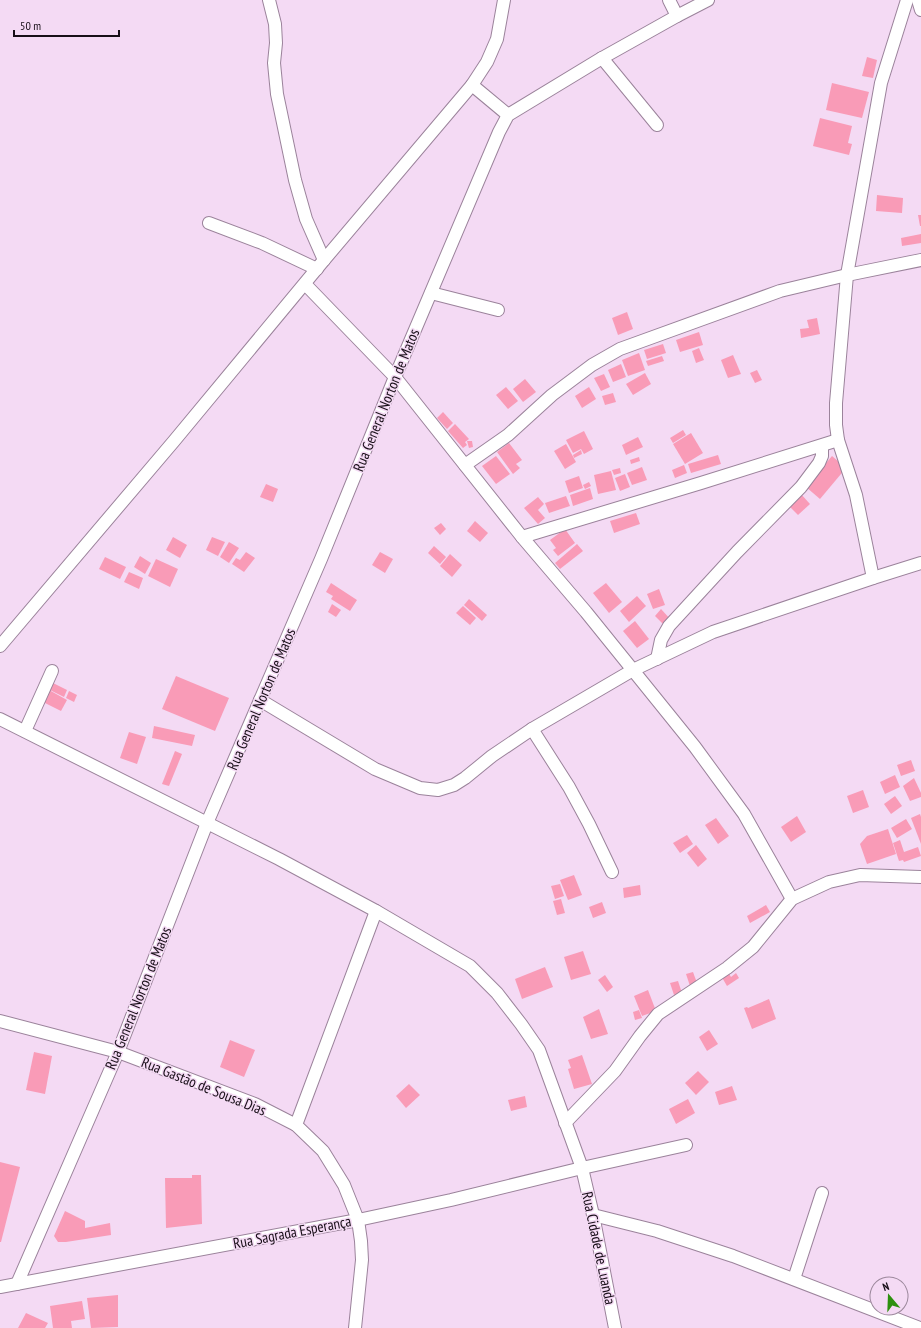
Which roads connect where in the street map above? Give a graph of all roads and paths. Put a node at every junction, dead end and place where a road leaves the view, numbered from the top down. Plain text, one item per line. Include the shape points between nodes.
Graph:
1 (269, 0) edge
2 (504, 0) edge
3 (669, 0) edge
4 (708, 0) edge
5 (907, 0) edge
6 (918, 0) edge
7 (921, 10) edge
8 (677, 16) junction
9 (602, 58) junction
10 (472, 86) junction
11 (508, 115) junction
12 (657, 124) dead end
13 (209, 224) dead end
14 (921, 260) edge
15 (321, 265) junction
16 (847, 275) junction
17 (305, 284) junction
18 (430, 293) junction
19 (498, 310) dead end
20 (395, 376) junction
21 (838, 440) junction
22 (822, 446) junction
23 (465, 465) junction
24 (522, 537) junction
25 (921, 563) edge
26 (873, 578) junction
27 (0, 646) edge
28 (657, 659) junction
29 (633, 670) junction
30 (52, 671) dead end
31 (260, 700) junction
32 (0, 720) edge
33 (532, 729) junction
34 (25, 731) junction
35 (207, 823) junction
36 (612, 872) dead end
37 (921, 877) edge
38 (792, 899) junction
39 (376, 911) junction
40 (0, 1021) edge
41 (118, 1052) junction
42 (565, 1123) junction
43 (296, 1125) junction
44 (686, 1145) dead end
45 (582, 1168) junction
46 (822, 1193) dead end
47 (593, 1215) junction
48 (358, 1220) junction
49 (794, 1279) junction
50 (16, 1284) junction
51 (0, 1287) edge
52 (355, 1328) edge
53 (615, 1328) edge
54 (920, 1328) edge

1 - 15 street via 275,24 274,63 277,94 295,180
2 - 10 street via 497,39
3 - 8 street
4 - 8 street
5 - 16 street via 881,83
6 - 7 street
8 - 9 street
9 - 11 street
9 - 12 street
10 - 11 street
10 - 15 street
11 - 18 street, Rua General Norton de Matos
13 - 15 street
14 - 16 street
15 - 17 street
16 - 21 street via 836,403
16 - 23 street via 780,291 620,349 592,365 552,395 508,435
17 - 20 street
17 - 27 street
18 - 19 street
18 - 20 street, Rua General Norton de Matos
20 - 23 street
20 - 31 street, Rua General Norton de Matos via 321,559
21 - 22 street
21 - 26 street via 856,495
22 - 24 street
22 - 28 street via 819,463 801,487 669,626 661,640
23 - 24 street
24 - 29 street
25 - 26 street
26 - 28 street via 713,632
28 - 29 street
29 - 33 street
29 - 38 street via 695,747 744,814
30 - 34 street
31 - 33 street via 375,769 420,788 438,790 465,778
31 - 35 street, Rua General Norton de Matos
32 - 34 street, Rua Cidade de Luanda
33 - 36 street via 569,787
34 - 35 street, Rua Cidade de Luanda
35 - 39 street, Rua Cidade de Luanda
35 - 41 street, Rua General Norton de Matos
37 - 38 street via 860,874 829,882
38 - 42 street via 753,947 727,968 658,1014 615,1071
39 - 42 street, Rua Cidade de Luanda via 470,966 497,993 539,1050
39 - 43 street
40 - 41 street, Rua Gastão de Sousa Dias
41 - 43 street, Rua Gastão de Sousa Dias via 255,1104
41 - 50 street, Rua General Norton de Matos
42 - 45 street, Rua Cidade de Luanda
43 - 48 street, Rua Gastão de Sousa Dias via 323,1151 344,1185
44 - 45 street, Rua Sagrada Esperança
45 - 47 street, Rua Cidade de Luanda
45 - 48 street, Rua Sagrada Esperança
46 - 49 street
47 - 49 street via 658,1231
47 - 53 street, Rua Cidade de Luanda
48 - 50 street, Rua Sagrada Esperança
48 - 52 street, Rua Gastão de Sousa Dias via 362,1260
49 - 54 street
50 - 51 street, Rua Sagrada Esperança

